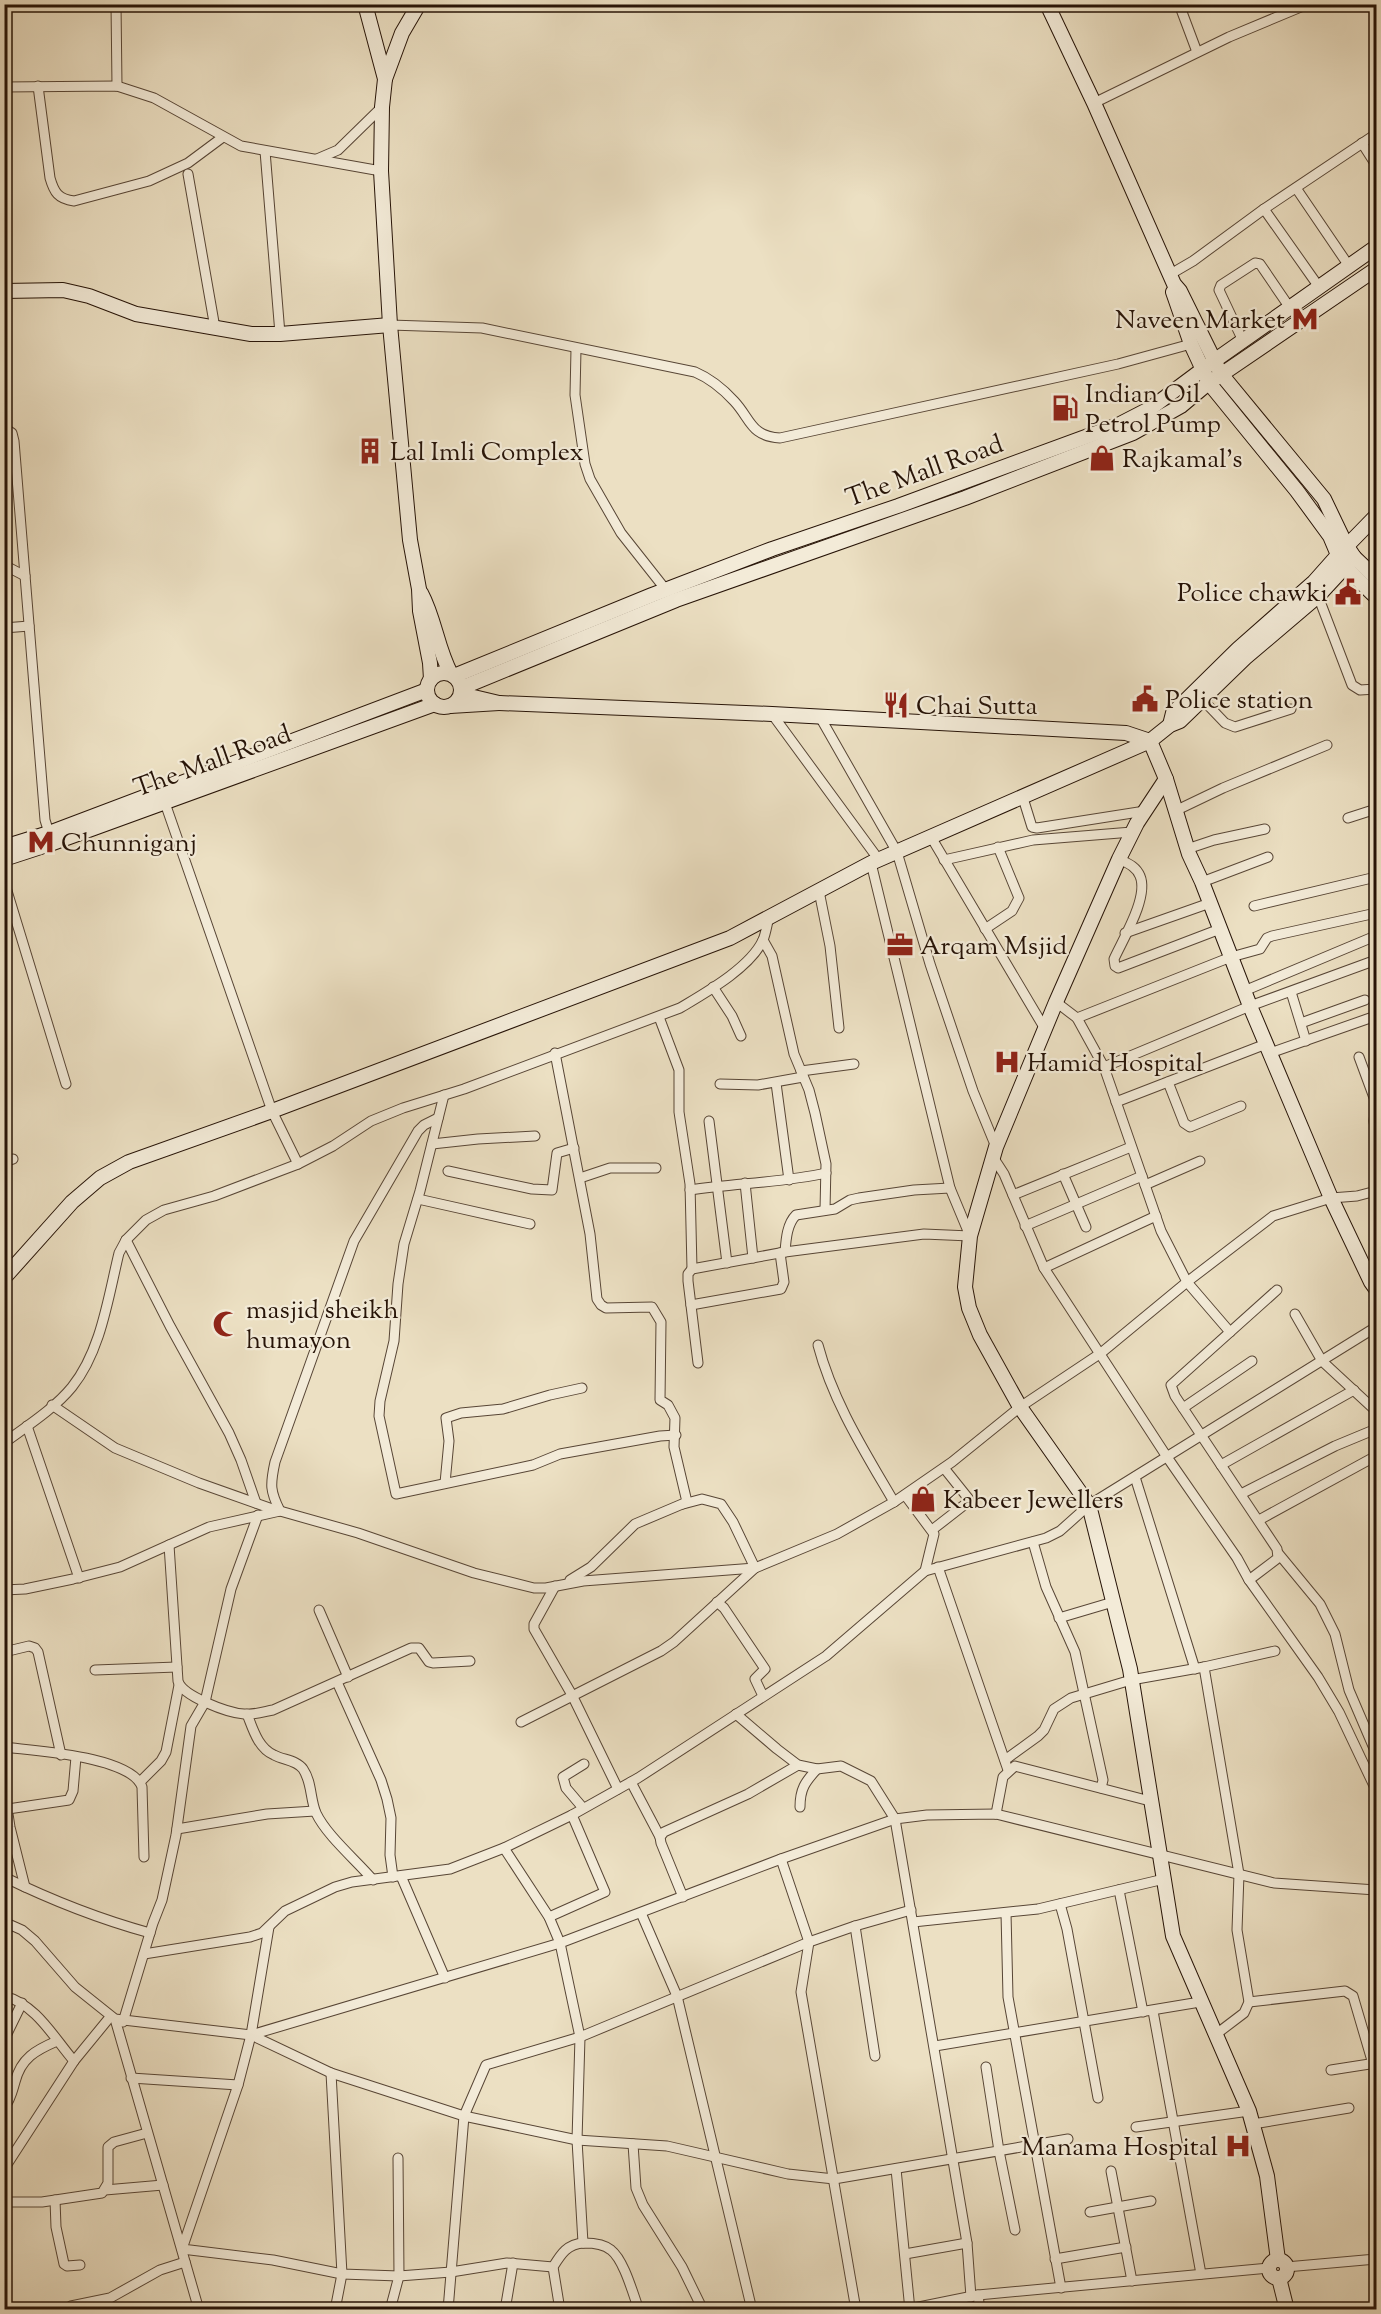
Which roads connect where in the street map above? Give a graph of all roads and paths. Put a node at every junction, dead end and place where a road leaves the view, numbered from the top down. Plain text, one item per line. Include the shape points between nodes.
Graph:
1 (116, 4) edge
2 (365, 4) edge
3 (419, 4) edge
4 (1047, 4) edge
5 (1179, 4) edge
6 (1308, 4) edge
7 (1197, 52) junction
8 (385, 79) junction
9 (38, 86) junction
10 (117, 86) junction
11 (4, 87) edge
12 (1094, 103) junction
13 (382, 107) junction
14 (1377, 134) edge
15 (223, 137) junction
16 (1362, 143) junction
17 (265, 151) junction
18 (314, 160) junction
19 (1377, 165) edge
20 (381, 171) junction
21 (188, 174) dead end
22 (1296, 188) junction
23 (1264, 209) junction
24 (1377, 247) edge
25 (1349, 266) junction
26 (1377, 269) edge
27 (1171, 279) junction
28 (1319, 287) junction
29 (4, 291) edge
30 (1290, 308) junction
31 (390, 325) junction
32 (215, 328) junction
33 (280, 334) junction
34 (1243, 341) junction
35 (1191, 344) junction
36 (576, 349) junction
37 (1214, 360) junction
38 (1201, 370) junction
39 (1221, 374) junction
40 (1209, 383) junction
41 (4, 428) edge
42 (1047, 459) junction
43 (1377, 516) edge
44 (794, 542) junction
45 (1342, 550) junction
46 (799, 556) junction
47 (1350, 562) junction
48 (4, 565) edge
49 (25, 576) junction
50 (1377, 578) edge
51 (419, 589) junction
52 (662, 596) junction
53 (1318, 596) junction
54 (1377, 597) edge
55 (29, 626) junction
56 (4, 628) edge
57 (457, 683) junction
58 (429, 685) junction
59 (1377, 689) edge
60 (1202, 699) junction
61 (499, 703) junction
62 (435, 704) junction
63 (450, 706) junction
64 (1291, 709) dead end
65 (772, 714) junction
66 (820, 717) junction
67 (1170, 725) junction
68 (1150, 741) junction
69 (1327, 745) dead end
70 (1166, 779) junction
71 (1023, 798) junction
72 (165, 802) junction
73 (1376, 810) edge
74 (1145, 811) junction
75 (1175, 811) junction
76 (1347, 818) dead end
77 (1264, 829) dead end
78 (1132, 832) junction
79 (931, 837) junction
80 (51, 838) junction
81 (4, 847) edge
82 (998, 847) junction
83 (1187, 849) junction
84 (897, 852) junction
85 (1268, 857) dead end
86 (4, 859) edge
87 (1119, 859) junction
88 (944, 860) junction
89 (875, 861) junction
90 (1377, 877) edge
91 (4, 881) edge
92 (1202, 882) junction
93 (819, 891) junction
94 (1210, 903) junction
95 (1254, 906) dead end
96 (1377, 913) edge
97 (769, 917) junction
98 (985, 929) junction
99 (1220, 929) junction
100 (1125, 933) junction
101 (1373, 937) dead end
102 (763, 940) junction
103 (1231, 957) junction
104 (1377, 960) edge
105 (713, 987) junction
106 (1244, 991) junction
107 (1291, 992) junction
108 (1365, 1000) dead end
109 (1056, 1002) junction
110 (1250, 1006) junction
111 (659, 1017) junction
112 (1077, 1018) junction
113 (1370, 1018) dead end
114 (1301, 1023) junction
115 (839, 1028) dead end
116 (1045, 1029) junction
117 (741, 1036) dead end
118 (1306, 1041) junction
119 (1268, 1049) junction
120 (555, 1053) junction
121 (1359, 1058) dead end
122 (854, 1064) dead end
123 (1104, 1067) junction
124 (802, 1074) junction
125 (1168, 1082) junction
126 (776, 1083) junction
127 (66, 1084) dead end
128 (720, 1084) dead end
129 (444, 1095) junction
130 (1116, 1102) junction
131 (1241, 1106) dead end
132 (272, 1111) junction
133 (438, 1118) junction
134 (710, 1121) dead end
135 (535, 1136) dead end
136 (1377, 1136) edge
137 (432, 1144) junction
138 (1131, 1147) junction
139 (574, 1148) junction
140 (994, 1152) junction
141 (1200, 1161) dead end
142 (298, 1164) junction
143 (656, 1168) dead end
144 (448, 1171) dead end
145 (826, 1173) junction
146 (1064, 1174) junction
147 (580, 1178) junction
148 (789, 1180) junction
149 (1143, 1181) junction
150 (745, 1183) junction
151 (718, 1186) junction
152 (950, 1188) junction
153 (690, 1190) junction
154 (1377, 1191) edge
155 (1013, 1195) junction
156 (1331, 1198) junction
157 (418, 1199) junction
158 (1076, 1204) junction
159 (825, 1210) junction
160 (1156, 1216) junction
161 (530, 1224) dead end
162 (1025, 1226) junction
163 (1086, 1227) dead end
164 (970, 1236) junction
165 (126, 1240) junction
166 (782, 1253) junction
167 (753, 1258) junction
168 (727, 1263) junction
169 (1044, 1268) junction
170 (692, 1269) junction
171 (4, 1278) edge
172 (1186, 1282) junction
173 (1377, 1289) edge
174 (1277, 1290) dead end
175 (691, 1305) junction
176 (1295, 1314) dead end
177 (1377, 1327) edge
178 (1230, 1332) junction
179 (818, 1345) dead end
180 (1101, 1353) junction
181 (1322, 1360) junction
182 (1252, 1361) dead end
183 (698, 1363) dead end
184 (582, 1388) dead end
185 (1354, 1390) junction
186 (52, 1405) junction
187 (1020, 1407) junction
188 (1183, 1408) junction
189 (1377, 1411) edge
190 (27, 1426) junction
191 (1377, 1429) edge
192 (676, 1435) junction
193 (1201, 1437) junction
194 (4, 1443) edge
195 (1377, 1456) edge
196 (1167, 1457) junction
197 (1221, 1465) junction
198 (944, 1468) junction
199 (1135, 1477) junction
200 (445, 1483) junction
201 (1241, 1494) junction
202 (905, 1495) junction
203 (894, 1502) junction
204 (256, 1503) junction
205 (683, 1504) junction
206 (1089, 1505) junction
207 (280, 1511) junction
208 (258, 1515) junction
209 (1259, 1520) junction
210 (932, 1530) junction
211 (1033, 1542) junction
212 (169, 1545) junction
213 (1278, 1553) junction
214 (938, 1567) junction
215 (755, 1568) junction
216 (926, 1571) junction
217 (79, 1578) junction
218 (1249, 1580) junction
219 (567, 1583) junction
220 (555, 1586) junction
221 (4, 1590) edge
222 (717, 1602) junction
223 (1113, 1602) junction
224 (319, 1610) dead end
225 (1059, 1618) junction
226 (1275, 1650) dead end
227 (4, 1652) edge
228 (470, 1661) dead end
229 (177, 1666) junction
230 (1200, 1668) junction
231 (95, 1670) dead end
232 (348, 1677) junction
233 (1131, 1680) junction
234 (337, 1682) junction
235 (179, 1685) junction
236 (1086, 1693) junction
237 (572, 1695) junction
238 (763, 1696) junction
239 (205, 1702) junction
240 (247, 1714) junction
241 (736, 1714) junction
242 (521, 1722) dead end
243 (4, 1747) edge
244 (1377, 1753) edge
245 (61, 1755) junction
246 (76, 1757) junction
247 (1005, 1760) junction
248 (584, 1764) dead end
249 (798, 1765) junction
250 (817, 1769) junction
251 (1008, 1770) junction
252 (140, 1782) junction
253 (631, 1782) junction
254 (4, 1788) edge
255 (1101, 1788) junction
256 (618, 1789) junction
257 (1377, 1790) edge
258 (1150, 1801) junction
259 (800, 1807) dead end
260 (584, 1808) junction
261 (8, 1809) junction
262 (315, 1811) junction
263 (996, 1814) junction
264 (572, 1815) junction
265 (895, 1819) junction
266 (177, 1829) junction
267 (660, 1837) junction
268 (504, 1848) junction
269 (1160, 1854) junction
270 (144, 1857) dead end
271 (781, 1859) junction
272 (1239, 1874) junction
273 (4, 1877) edge
274 (397, 1877) junction
275 (1164, 1879) junction
276 (373, 1880) junction
277 (25, 1887) junction
278 (1119, 1890) junction
279 (1377, 1890) edge
280 (683, 1897) junction
281 (1060, 1904) junction
282 (911, 1910) junction
283 (641, 1913) junction
284 (1006, 1913) junction
285 (549, 1917) junction
286 (4, 1922) edge
287 (913, 1922) junction
288 (855, 1926) junction
289 (269, 1927) junction
290 (150, 1933) junction
291 (809, 1942) junction
292 (560, 1943) junction
293 (144, 1954) junction
294 (445, 1978) junction
295 (4, 1996) edge
296 (677, 1996) junction
297 (1200, 2002) junction
298 (1249, 2002) junction
299 (22, 2003) junction
300 (1148, 2012) junction
301 (116, 2019) junction
302 (1083, 2022) junction
303 (1014, 2033) junction
304 (251, 2035) junction
305 (1215, 2035) junction
306 (580, 2037) junction
307 (4, 2040) edge
308 (57, 2041) junction
309 (935, 2046) junction
310 (874, 2056) dead end
311 (74, 2061) junction
312 (1375, 2063) edge
313 (986, 2067) dead end
314 (1331, 2070) dead end
315 (331, 2073) junction
316 (131, 2078) junction
317 (238, 2085) junction
318 (1098, 2098) dead end
319 (4, 2108) edge
320 (1349, 2109) dead end
321 (465, 2116) junction
322 (1251, 2117) junction
323 (1174, 2120) junction
324 (1136, 2127) dead end
325 (147, 2133) junction
326 (1068, 2139) dead end
327 (577, 2140) junction
328 (633, 2144) junction
329 (1033, 2145) junction
330 (999, 2151) junction
331 (717, 2157) junction
332 (398, 2158) dead end
333 (952, 2160) junction
334 (4, 2169) edge
335 (896, 2169) junction
336 (1111, 2171) dead end
337 (834, 2179) junction
338 (163, 2185) junction
339 (105, 2190) junction
340 (55, 2200) junction
341 (1150, 2201) dead end
342 (4, 2202) edge
343 (1119, 2206) junction
344 (1090, 2212) dead end
345 (1015, 2230) dead end
346 (583, 2243) junction
347 (967, 2243) junction
348 (1126, 2247) junction
349 (182, 2249) junction
350 (905, 2254) junction
351 (1055, 2259) junction
352 (1377, 2259) edge
353 (185, 2262) junction
354 (513, 2264) junction
355 (80, 2265) dead end
356 (553, 2267) junction
357 (1278, 2268) junction
358 (451, 2272) junction
359 (342, 2274) junction
360 (1201, 2274) junction
361 (399, 2276) junction
362 (1132, 2281) junction
363 (1061, 2288) junction
364 (974, 2296) junction
365 (110, 2298) junction
366 (71, 2306) dead end
367 (908, 2309) edge
368 (110, 2310) edge
369 (199, 2310) edge
370 (336, 2310) edge
371 (390, 2310) edge
372 (448, 2310) edge
373 (505, 2310) edge
374 (560, 2310) edge
375 (639, 2310) edge
376 (703, 2310) edge
377 (752, 2310) edge
378 (856, 2310) edge
379 (980, 2310) edge
380 (1287, 2310) edge

1 - 10 street
2 - 8 street
3 - 8 street via 402,33
4 - 12 street
5 - 7 street
6 - 7 street
7 - 12 street
8 - 13 street
9 - 10 street
9 - 11 street
9 - 15 street via 50,178 54,192 66,200 149,182 188,163
10 - 15 street via 154,98
12 - 27 street
13 - 18 street via 338,150
13 - 20 street
14 - 16 street
15 - 17 street
16 - 19 street
16 - 22 street
17 - 18 street
17 - 33 street
18 - 20 street
20 - 31 street
21 - 32 street
22 - 23 street
22 - 25 street
23 - 27 street
23 - 28 street
24 - 25 street, The Mall Road
25 - 28 street, The Mall Road
26 - 39 street, The Mall Road
27 - 35 street
27 - 37 street
28 - 30 street, The Mall Road
29 - 32 street via 63,290 136,314
30 - 34 street, The Mall Road
30 - 34 street via 1260,264 1255,263 1221,285 1219,290
31 - 33 street
31 - 36 street via 468,326
31 - 51 street via 410,540
32 - 33 street
34 - 37 street, The Mall Road
35 - 36 street via 1119,364 780,438 763,435 753,428 735,402 703,375
35 - 38 street
36 - 52 street via 575,395 590,479
37 - 38 street, The Mall Road
37 - 39 street
38 - 40 street
38 - 42 street, The Mall Road via 1151,408
39 - 40 street, The Mall Road
39 - 45 street via 1324,499
40 - 42 street, The Mall Road via 1181,406 1133,433
40 - 45 street
41 - 49 street via 12,433 14,441
42 - 44 street, The Mall Road
42 - 46 street, The Mall Road via 965,498
43 - 45 street
44 - 46 street
44 - 52 street, The Mall Road
45 - 47 street
45 - 67 street via 1314,582 1173,713
46 - 52 street, The Mall Road
47 - 50 street
47 - 53 street
47 - 54 street
48 - 49 street
49 - 55 street
51 - 57 street via 429,607 438,646
51 - 58 street via 430,663
52 - 57 street, The Mall Road
53 - 59 street via 1352,685 1360,690
53 - 60 street
55 - 56 street
55 - 80 street via 45,820
57 - 58 street via 440,674
57 - 61 street
57 - 63 street via 455,703
58 - 62 street via 428,696
58 - 80 street, The Mall Road
60 - 64 street via 1225,723 1235,727
60 - 67 street via 1180,721
61 - 63 street
61 - 65 street
62 - 63 street
62 - 72 street, The Mall Road
65 - 66 street
65 - 89 street
66 - 68 street via 1126,733
66 - 84 street
67 - 68 street
68 - 70 street
68 - 71 street
69 - 75 street
70 - 74 street
70 - 75 street
71 - 74 street via 1032,827 1037,828
71 - 79 street
72 - 80 street, The Mall Road
72 - 132 street
73 - 76 street
74 - 78 street
75 - 83 street
77 - 83 street
78 - 82 street via 1033,840
78 - 87 street
79 - 84 street
79 - 88 street
80 - 81 street, The Mall Road
80 - 86 street, The Mall Road
82 - 88 street
82 - 98 street via 1019,898 1012,911
83 - 92 street
84 - 89 street
84 - 140 street via 930,964
85 - 92 street
87 - 100 street via 1136,869 1142,891
87 - 109 street
88 - 98 street
89 - 93 street
89 - 152 street
90 - 95 street
91 - 127 street
92 - 94 street
93 - 97 street
93 - 115 street
94 - 99 street
94 - 100 street
96 - 103 street via 1272,936 1260,950
97 - 102 street
97 - 132 street via 730,938
98 - 116 street
99 - 100 street via 1119,969 1114,966 1114,959
99 - 103 street
101 - 106 street
102 - 105 street via 740,967
102 - 124 street via 772,956
103 - 106 street
103 - 112 street
104 - 107 street
105 - 111 street
105 - 117 street
106 - 110 street
107 - 110 street
107 - 114 street
108 - 114 street
109 - 112 street
109 - 116 street
110 - 119 street
110 - 123 street
111 - 120 street
111 - 153 street via 679,1070 679,1112
112 - 123 street
113 - 118 street
114 - 118 street
116 - 140 street
118 - 119 street
119 - 125 street
119 - 156 street
120 - 129 street
120 - 139 street
121 - 136 street via 1376,1103
122 - 124 street
123 - 130 street
124 - 126 street
124 - 145 street via 815,1113
125 - 130 street
125 - 131 street via 1184,1123 1190,1127
126 - 128 street
126 - 148 street
129 - 133 street
129 - 142 street via 370,1121
130 - 138 street
132 - 142 street
132 - 171 street via 129,1162 100,1178 72,1202
133 - 137 street
133 - 207 street via 418,1131 354,1241 275,1462 270,1484
134 - 151 street
135 - 137 street
137 - 157 street
138 - 146 street
138 - 149 street
139 - 144 street via 557,1153 552,1190
139 - 147 street
140 - 155 street
140 - 164 street
141 - 149 street
142 - 165 street via 164,1210 146,1220
143 - 147 street via 610,1168
145 - 148 street
145 - 159 street
146 - 155 street
146 - 158 street
147 - 192 street via 597,1299 606,1308 652,1307 661,1322 660,1400 675,1418
148 - 150 street
149 - 158 street
149 - 160 street
150 - 151 street
150 - 167 street
151 - 153 street
151 - 168 street
152 - 159 street via 853,1199 840,1208
152 - 164 street
153 - 170 street
154 - 156 street
155 - 162 street
156 - 172 street via 1273,1216
156 - 173 street
157 - 161 street
157 - 200 street via 404,1244 394,1341 379,1416 396,1494
158 - 162 street
158 - 163 street
159 - 166 street via 794,1217
160 - 169 street
160 - 172 street
162 - 169 street
164 - 166 street via 924,1234
164 - 187 street via 965,1287 969,1308
165 - 186 street via 87,1362 72,1387
165 - 204 street via 229,1433
166 - 167 street
166 - 175 street via 781,1288
167 - 168 street
168 - 170 street
169 - 180 street
170 - 175 street via 688,1274
172 - 178 street
172 - 180 street
174 - 178 street
175 - 183 street
176 - 181 street
177 - 181 street
178 - 188 street via 1172,1385
179 - 203 street via 846,1417
180 - 187 street
180 - 196 street
181 - 185 street
181 - 193 street
182 - 188 street
184 - 200 street via 503,1409 446,1418 449,1441
185 - 189 street
185 - 197 street
186 - 190 street
186 - 204 street via 115,1448
187 - 198 street
187 - 206 street
188 - 193 street
190 - 194 street
190 - 217 street
191 - 201 street
192 - 200 street via 560,1454 533,1465
192 - 205 street via 674,1446 687,1502
193 - 196 street
193 - 197 street
195 - 209 street
196 - 199 street
196 - 218 street
197 - 201 street
198 - 202 street
198 - 210 street via 968,1502
199 - 206 street
199 - 230 street
201 - 209 street
202 - 203 street
202 - 210 street
203 - 215 street via 837,1534
204 - 207 street
205 - 215 street via 702,1499 721,1504
205 - 219 street via 635,1524 591,1567
206 - 211 street via 1060,1531
206 - 223 street
207 - 208 street
207 - 220 street via 474,1573 534,1588
208 - 212 street via 221,1523
208 - 239 street via 231,1589
209 - 213 street
210 - 216 street
211 - 214 street
211 - 225 street
212 - 217 street via 120,1567
212 - 229 street
213 - 218 street via 1274,1562
213 - 244 street via 1320,1604 1335,1634 1349,1690
214 - 216 street
214 - 247 street
215 - 219 street
215 - 222 street
216 - 238 street via 826,1656
217 - 221 street
218 - 257 street via 1329,1695
219 - 220 street
220 - 237 street via 534,1629
222 - 237 street via 661,1651
222 - 238 street via 765,1669 755,1678
223 - 225 street
223 - 233 street
224 - 232 street
225 - 236 street via 1075,1652
226 - 230 street
227 - 245 street via 29,1646 38,1652
228 - 232 street via 433,1663 415,1648
229 - 231 street
229 - 235 street
230 - 233 street
230 - 272 street
232 - 234 street
233 - 236 street
233 - 258 street
234 - 240 street via 273,1710
234 - 274 street via 387,1799 390,1855
235 - 239 street
235 - 252 street via 166,1752
236 - 247 street via 1058,1705 1044,1730
236 - 255 street via 1103,1780
237 - 242 street
237 - 256 street
238 - 241 street
239 - 240 street
239 - 266 street via 189,1732
240 - 262 street via 264,1748 302,1767
241 - 249 street
241 - 253 street
243 - 245 street
245 - 246 street
246 - 252 street via 125,1770
246 - 261 street via 69,1800
247 - 251 street
248 - 260 street via 563,1777
249 - 250 street
249 - 267 street
250 - 259 street via 804,1784
250 - 265 street via 841,1766 870,1781
251 - 255 street via 1022,1766
251 - 263 street
252 - 270 street
253 - 256 street
253 - 267 street
254 - 261 street
255 - 258 street
256 - 260 street
258 - 269 street
260 - 264 street
261 - 277 street
262 - 266 street via 267,1814
262 - 276 street
263 - 265 street
263 - 269 street
264 - 268 street
264 - 285 street via 605,1892
265 - 271 street
265 - 282 street
266 - 290 street via 162,1900
267 - 280 street
268 - 274 street via 450,1869
268 - 285 street
269 - 272 street
269 - 275 street
271 - 280 street
271 - 291 street
272 - 279 street via 1274,1883
272 - 298 street via 1237,1930
273 - 277 street
274 - 276 street
274 - 294 street
275 - 278 street
275 - 297 street via 1173,1935
276 - 289 street via 335,1887 285,1911
277 - 290 street via 101,1920
278 - 281 street
278 - 300 street
280 - 283 street
281 - 284 street
281 - 302 street
282 - 287 street
282 - 288 street
283 - 292 street
283 - 296 street
284 - 287 street
284 - 303 street via 1008,1997
285 - 292 street
286 - 301 street via 35,1941 75,1987
287 - 309 street
288 - 291 street
288 - 310 street
289 - 293 street via 250,1937
289 - 304 street
290 - 293 street
291 - 296 street
291 - 337 street via 801,1992
292 - 294 street
292 - 306 street
293 - 301 street
294 - 304 street
295 - 299 street
296 - 306 street
296 - 331 street
297 - 300 street
297 - 305 street
298 - 305 street via 1244,2013
298 - 312 street via 1345,1991 1353,1996
299 - 307 street
299 - 308 street
300 - 302 street
300 - 323 street
301 - 304 street
301 - 311 street
301 - 316 street
302 - 303 street
302 - 318 street
303 - 309 street
303 - 329 street
304 - 315 street
304 - 317 street
305 - 322 street
306 - 321 street via 486,2065
306 - 327 street
308 - 311 street
308 - 319 street via 26,2058
309 - 333 street
311 - 334 street
312 - 314 street
313 - 330 street
315 - 321 street
315 - 359 street
316 - 317 street
316 - 325 street
317 - 349 street
320 - 322 street
321 - 327 street
321 - 358 street
322 - 323 street
322 - 357 street via 1267,2176
323 - 324 street
323 - 360 street
325 - 338 street
325 - 339 street via 108,2147
326 - 329 street
327 - 328 street
327 - 346 street
328 - 331 street via 667,2146
328 - 376 street via 636,2188 643,2205 682,2267
329 - 330 street
329 - 351 street
330 - 333 street
330 - 345 street
331 - 337 street via 788,2175
331 - 377 street
332 - 361 street
333 - 335 street
333 - 347 street
335 - 337 street
335 - 350 street
336 - 343 street
337 - 378 street
338 - 339 street
338 - 349 street
339 - 340 street
340 - 342 street
340 - 355 street via 63,2262 67,2266
341 - 343 street
343 - 344 street
343 - 348 street
346 - 356 street via 562,2252
346 - 375 street via 611,2250 622,2265
347 - 350 street
347 - 364 street
348 - 351 street
348 - 362 street
349 - 353 street
349 - 359 street via 273,2260
350 - 367 street
351 - 363 street
352 - 357 street
353 - 365 street via 160,2270
353 - 369 street
354 - 356 street
354 - 358 street
354 - 373 street
356 - 374 street
357 - 360 street
357 - 380 street
358 - 361 street
358 - 372 street
359 - 361 street
359 - 370 street
360 - 362 street
361 - 371 street
362 - 363 street
363 - 364 street
364 - 367 street
364 - 379 street
365 - 366 street
365 - 368 street

